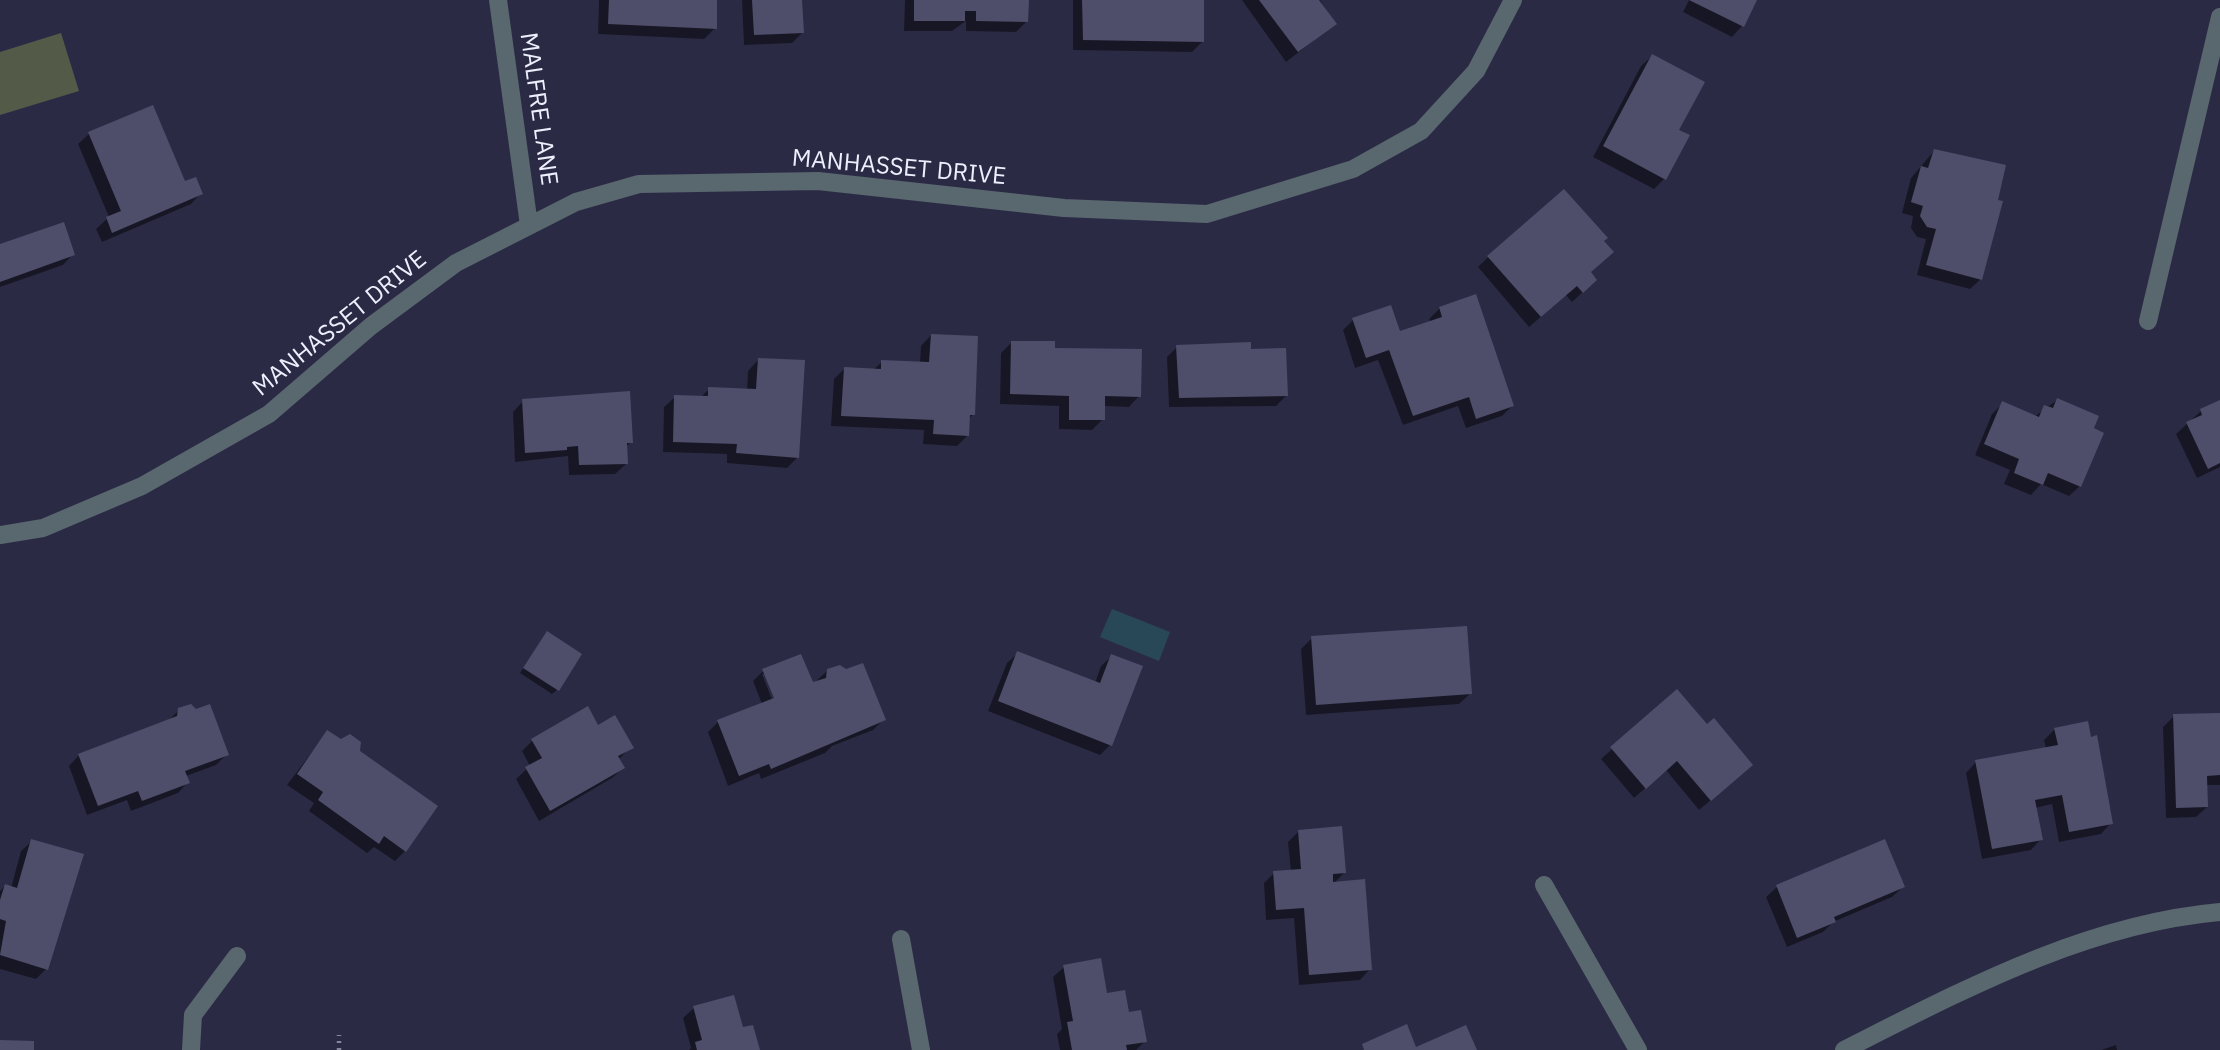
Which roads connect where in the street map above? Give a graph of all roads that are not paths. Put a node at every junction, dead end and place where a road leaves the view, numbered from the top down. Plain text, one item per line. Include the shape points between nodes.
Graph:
1 (498, 0) edge
2 (1513, 0) edge
3 (2220, 17) edge
4 (529, 225) junction
5 (2148, 321) dead end
6 (0, 535) edge
7 (1544, 886) dead end
8 (2220, 912) edge
9 (901, 939) dead end
10 (237, 956) dead end
11 (191, 1050) edge
12 (921, 1050) edge
13 (1638, 1050) edge
14 (1844, 1050) edge

1 - 4 street, MALFRE LANE
2 - 4 street, MANHASSET DRIVE via 1476,71 1421,131 1353,169 1207,214 1064,208 818,181 639,184 576,202
3 - 5 street
4 - 6 street, MANHASSET DRIVE via 456,263 371,326 269,414 142,486 43,528
7 - 13 street
8 - 14 street via 2099,936 1974,985
9 - 12 street
10 - 11 street via 193,1015

